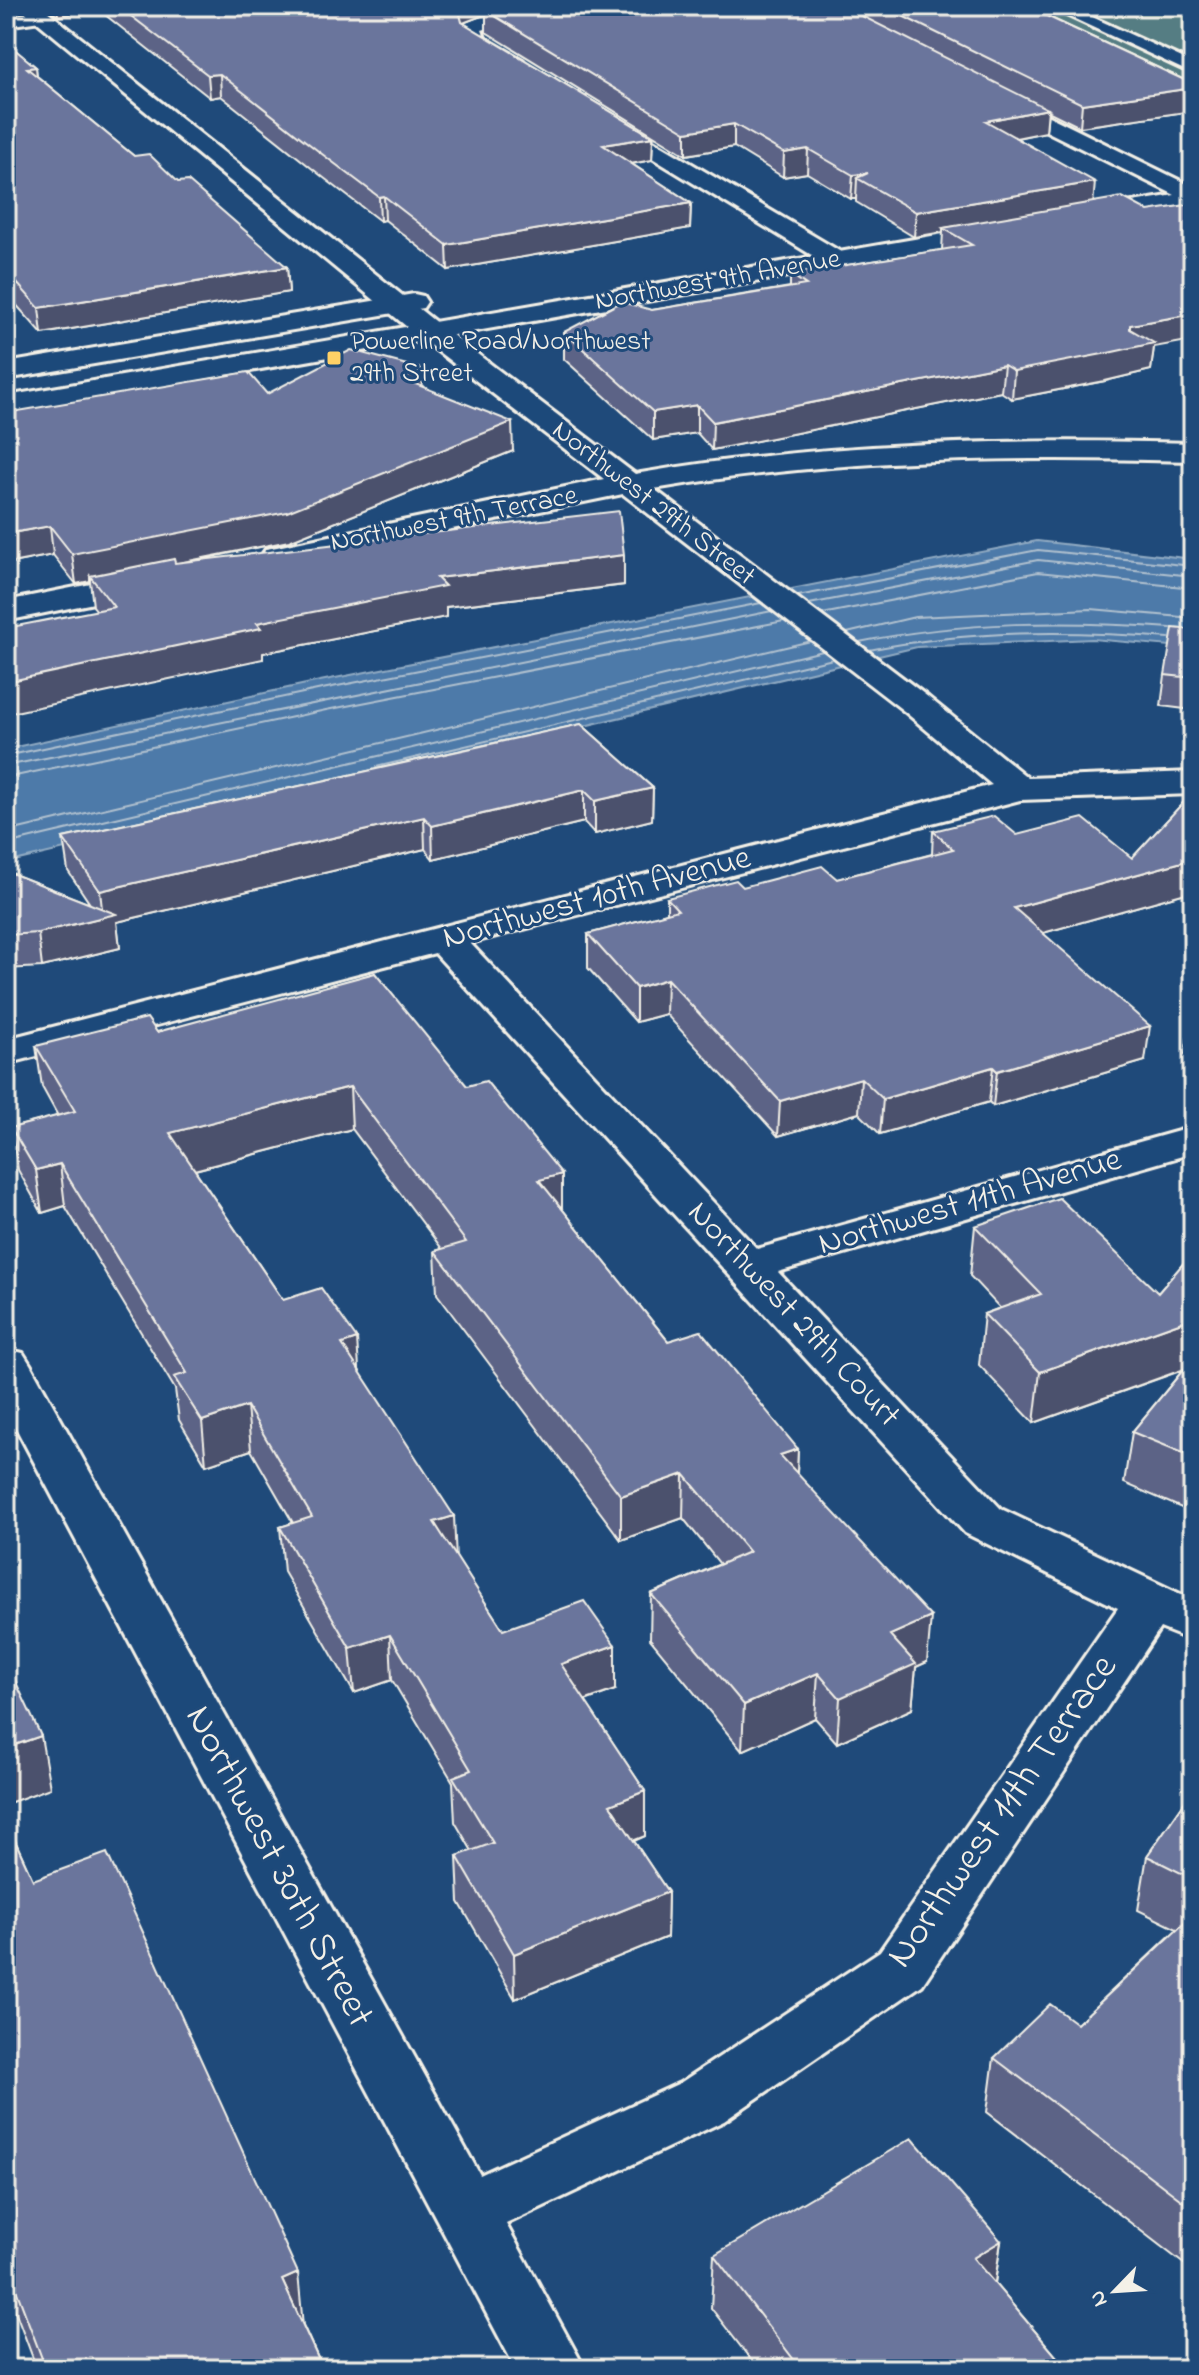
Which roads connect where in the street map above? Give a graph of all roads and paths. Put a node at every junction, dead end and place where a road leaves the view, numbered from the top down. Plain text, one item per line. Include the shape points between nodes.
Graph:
1 (581, 6) edge
2 (1055, 6) edge
3 (35, 11) edge
4 (6, 21) edge
5 (1193, 69) edge
6 (541, 81) edge
7 (966, 82) edge
8 (581, 105) edge
9 (1193, 169) edge
10 (1153, 176) junction
11 (1107, 184) dead end
12 (1193, 198) edge
13 (1058, 222) edge
14 (1027, 227) edge
15 (830, 231) dead end
16 (800, 236) junction
17 (755, 244) dead end
18 (837, 260) junction
19 (440, 298) dead end
20 (397, 305) junction
21 (428, 330) junction
22 (6, 371) edge
23 (6, 405) edge
24 (1193, 452) edge
25 (630, 485) junction
26 (256, 560) edge
27 (178, 576) edge
28 (6, 611) edge
29 (1193, 783) edge
30 (1019, 789) junction
31 (444, 939) junction
32 (6, 1052) edge
33 (1193, 1140) edge
34 (747, 1266) junction
35 (6, 1364) edge
36 (1171, 1613) edge
37 (466, 2212) junction
38 (551, 2369) edge

1 - 6 street via 471,27 475,41
2 - 5 lane
3 - 4 lane
3 - 20 street, Northwest 29th Street
7 - 10 street
8 - 16 street
9 - 10 street
10 - 11 street
10 - 12 street
12 - 13 street
14 - 18 street, Northwest 9th Avenue
15 - 16 street, Northwest 9th Avenue
16 - 17 street, Northwest 9th Avenue
16 - 18 street
18 - 21 street, Northwest 9th Avenue
19 - 20 street
20 - 21 street, Northwest 29th Street
20 - 22 street
21 - 23 street, Northwest 9th Avenue
21 - 25 street, Northwest 29th Street
24 - 25 street, Northwest 9th Terrace via 1038,447 911,453 799,460
25 - 26 street, Northwest 9th Terrace
25 - 30 street, Northwest 29th Street
27 - 28 street
29 - 30 street, Northwest 10th Avenue
30 - 31 street, Northwest 10th Avenue
31 - 32 street, Northwest 10th Avenue
31 - 34 street, Northwest 29th Court
33 - 34 street, Northwest 11th Avenue
34 - 36 street, Northwest 29th Court via 983,1521
35 - 37 street, Northwest 30th Street
36 - 37 street, Northwest 11th Terrace via 901,1968 702,2102
37 - 38 street, Northwest 30th Street

